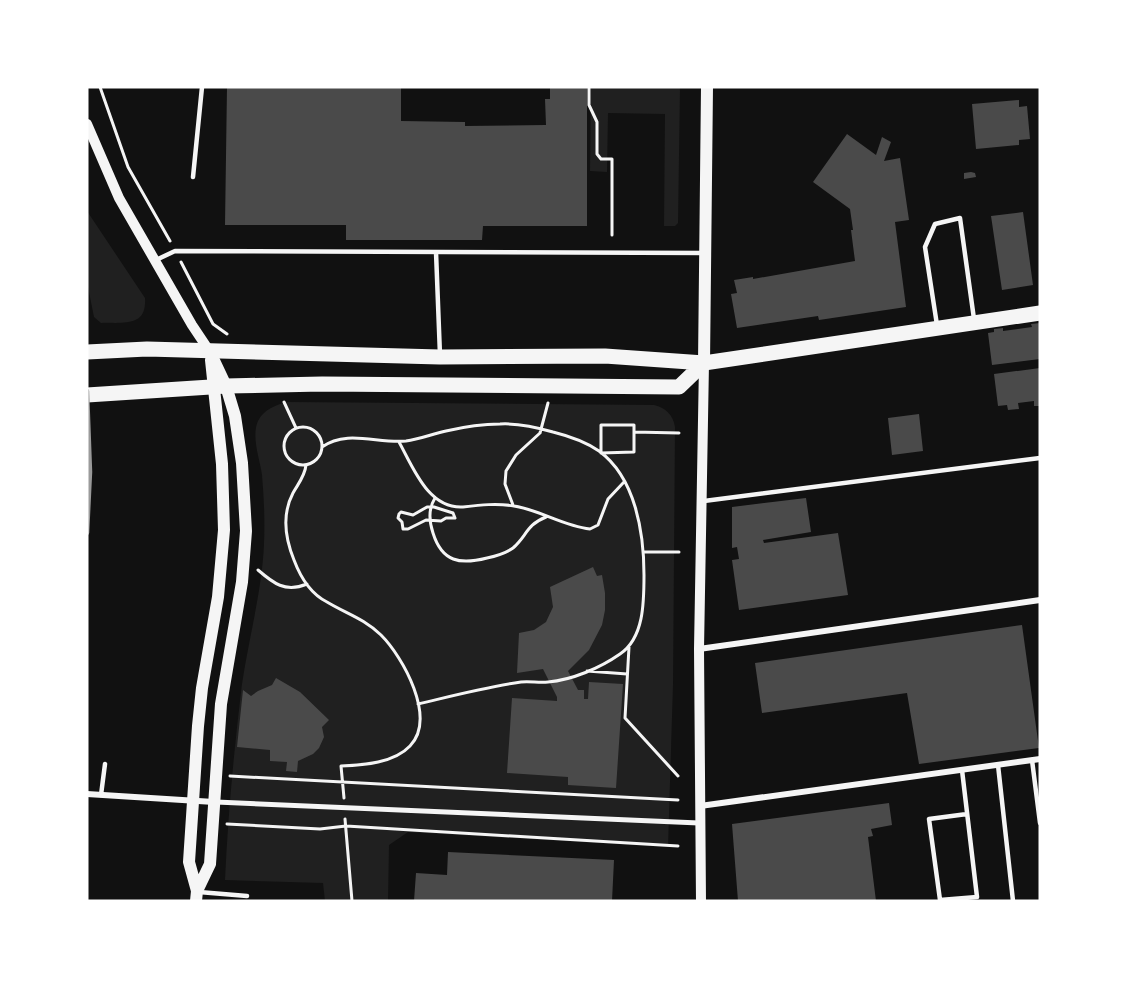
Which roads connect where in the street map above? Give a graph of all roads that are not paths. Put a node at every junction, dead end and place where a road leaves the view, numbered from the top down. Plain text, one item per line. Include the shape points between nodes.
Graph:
1 (202, 87) edge
2 (707, 87) edge
3 (87, 124) edge
4 (193, 177) dead end
5 (436, 252) junction
6 (707, 253) junction
7 (155, 260) junction
8 (1040, 312) edge
9 (975, 322) junction
10 (937, 327) junction
11 (87, 352) edge
12 (210, 352) junction
13 (440, 357) junction
14 (704, 363) junction
15 (220, 386) junction
16 (87, 395) edge
17 (1040, 458) edge
18 (702, 501) junction
19 (1040, 600) edge
20 (699, 649) junction
21 (1040, 759) edge
22 (1032, 760) junction
23 (105, 764) dead end
24 (998, 765) junction
25 (962, 770) junction
26 (87, 794) edge
27 (101, 795) junction
28 (193, 800) junction
29 (214, 802) junction
30 (699, 806) junction
31 (967, 814) junction
32 (699, 823) junction
33 (1040, 823) edge
34 (197, 896) edge
35 (247, 896) dead end
36 (701, 901) edge
37 (1013, 901) edge

1 - 4 lane
2 - 6 main road
3 - 7 street via 119,198
5 - 6 lane
5 - 7 lane via 175,251
5 - 13 lane
6 - 14 main road
7 - 12 street
8 - 9 main road
9 - 10 main road
9 - 10 lane via 960,218 935,224 925,247
10 - 14 main road
11 - 12 main road
12 - 13 main road
12 - 15 main road
13 - 14 main road via 605,356
14 - 15 main road via 679,387
14 - 18 street
15 - 16 main road
15 - 28 main road via 224,530 218,597 202,688
15 - 29 main road via 235,416 246,531 242,582 221,704
17 - 18 lane
18 - 20 street
19 - 20 street
20 - 30 street
21 - 22 street
22 - 24 street
22 - 33 lane
23 - 27 lane
24 - 25 street
24 - 37 lane
25 - 30 street
25 - 31 lane
26 - 27 street
27 - 28 street
28 - 29 street
28 - 34 main road via 189,862
29 - 32 street
29 - 34 main road via 210,864
30 - 32 street
31 - 31 lane via 929,819 940,900 977,897
32 - 36 street
34 - 35 lane

